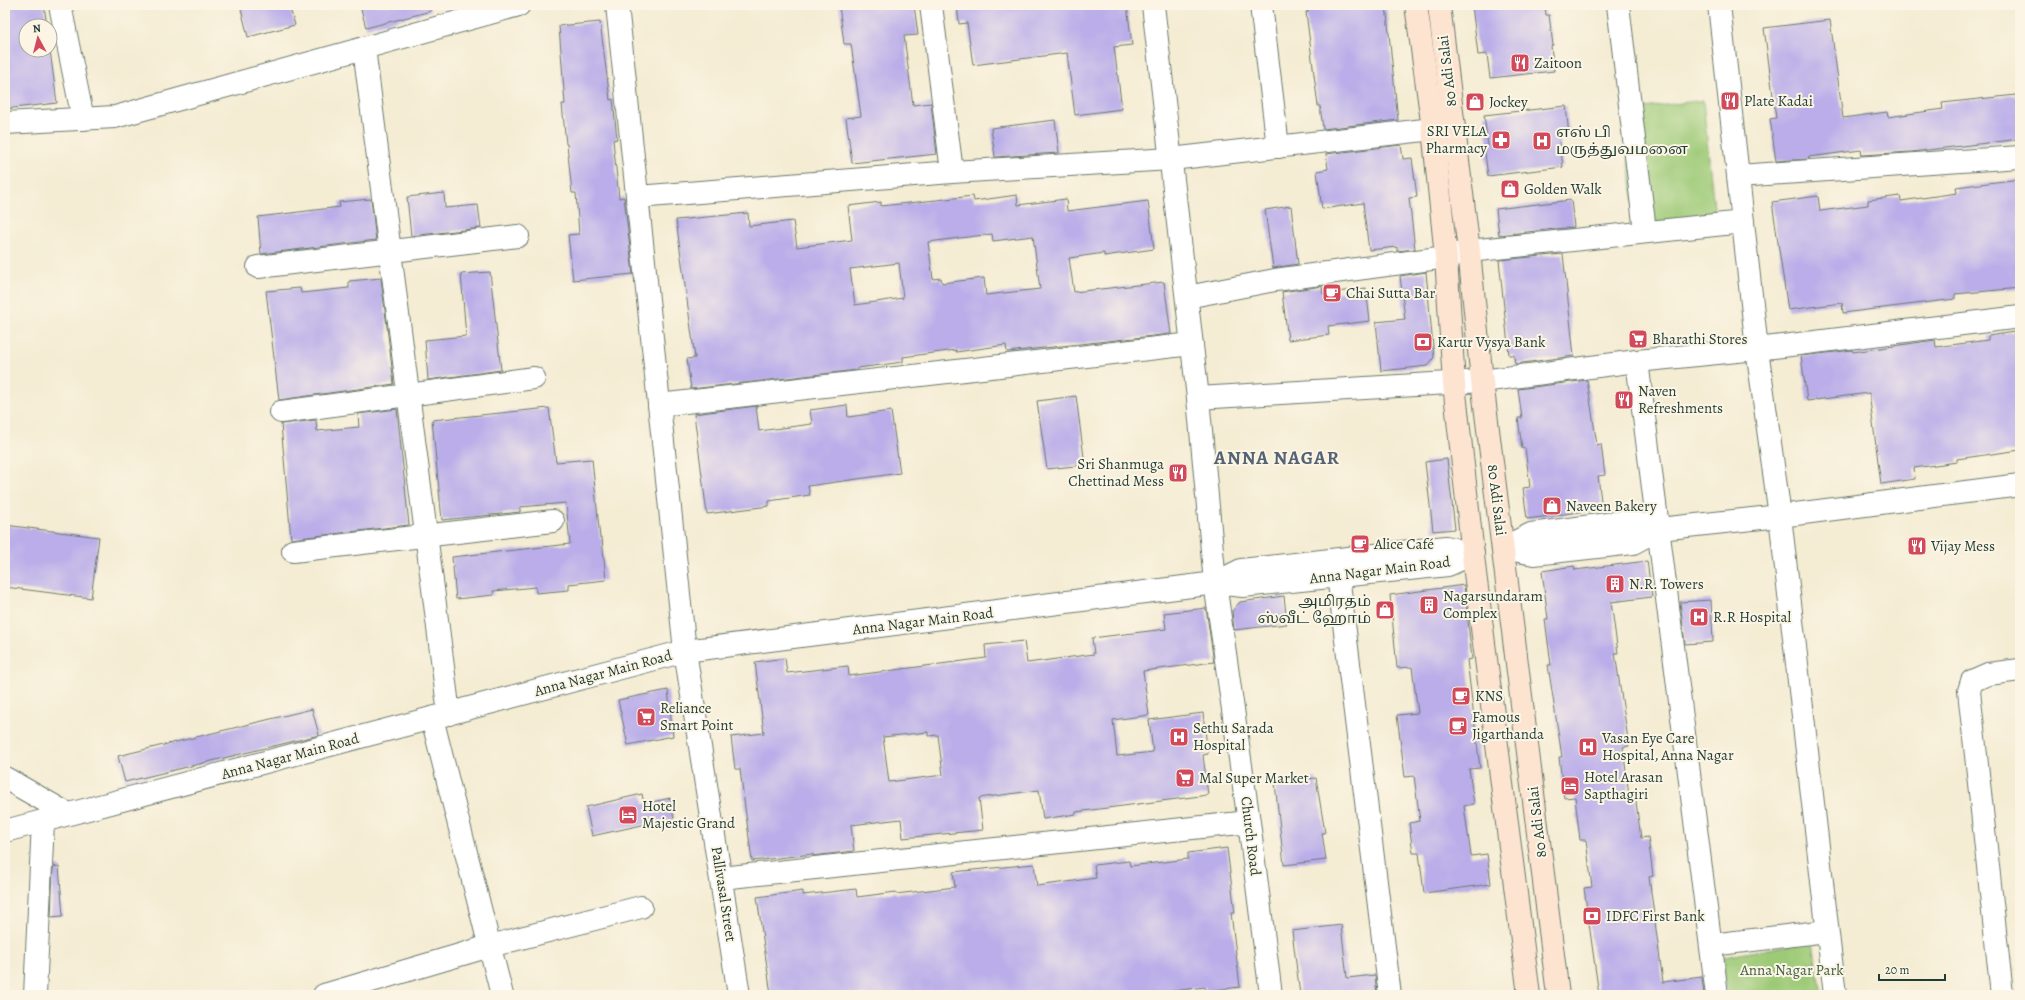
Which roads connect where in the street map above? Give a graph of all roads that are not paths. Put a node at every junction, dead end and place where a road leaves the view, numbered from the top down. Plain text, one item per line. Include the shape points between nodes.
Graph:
1 (60, 5) edge
2 (519, 5) edge
3 (617, 5) edge
4 (931, 5) edge
5 (1153, 5) edge
6 (1261, 5) edge
7 (1416, 5) edge
8 (1439, 5) edge
9 (1618, 5) edge
10 (1719, 5) edge
11 (364, 48) junction
12 (83, 119) junction
13 (5, 123) edge
14 (1433, 129) junction
15 (1278, 147) junction
16 (2020, 157) edge
17 (1171, 159) junction
18 (952, 172) junction
19 (1738, 176) junction
20 (637, 197) junction
21 (1743, 222) junction
22 (1645, 231) junction
23 (518, 236) dead end
24 (390, 251) junction
25 (1469, 251) junction
26 (1446, 257) junction
27 (258, 267) dead end
28 (1187, 297) junction
29 (2020, 317) edge
30 (1192, 344) junction
31 (1757, 349) junction
32 (1637, 361) junction
33 (534, 378) dead end
34 (1482, 381) junction
35 (1454, 384) junction
36 (408, 395) junction
37 (1198, 398) junction
38 (659, 406) junction
39 (281, 412) dead end
40 (2020, 485) edge
41 (1780, 516) junction
42 (553, 521) dead end
43 (1659, 529) junction
44 (426, 536) junction
45 (1503, 548) junction
46 (293, 551) dead end
47 (1473, 554) junction
48 (1338, 576) junction
49 (1215, 583) junction
50 (686, 651) junction
51 (2020, 670) edge
52 (440, 716) junction
53 (5, 778) edge
54 (68, 814) junction
55 (43, 821) junction
56 (1249, 822) junction
57 (5, 831) edge
58 (721, 878) junction
59 (641, 907) dead end
60 (1827, 931) junction
61 (1711, 945) junction
62 (490, 946) junction
63 (35, 995) edge
64 (324, 995) edge
65 (502, 995) edge
66 (739, 995) edge
67 (1271, 995) edge
68 (1390, 995) edge
69 (1529, 995) edge
70 (1558, 995) edge
71 (1717, 995) edge
72 (1835, 995) edge
73 (2002, 995) edge

1 - 12 street
2 - 11 street
3 - 20 street, Pallivasal Street
4 - 18 street
5 - 17 street, Church Road
6 - 15 street
7 - 14 main road, 80 Adi Salai
8 - 25 main road, 80 Adi Salai
9 - 22 street
10 - 19 street
11 - 12 street via 115,117
11 - 24 street
12 - 13 street
14 - 15 street
14 - 26 main road, 80 Adi Salai
15 - 17 street
16 - 19 street
17 - 18 street
17 - 28 street, Church Road
18 - 20 street
19 - 21 street
20 - 38 street, Pallivasal Street
21 - 22 street
21 - 31 street
22 - 25 street
23 - 24 street
24 - 27 street
24 - 36 street
25 - 26 street
25 - 34 main road, 80 Adi Salai
26 - 28 street via 1274,280
26 - 35 main road, 80 Adi Salai
28 - 30 street, Church Road
29 - 31 street
30 - 37 street, Church Road
30 - 38 street
31 - 32 street
31 - 41 street
32 - 34 street
32 - 43 street
33 - 36 street
34 - 35 street
34 - 45 main road, 80 Adi Salai
35 - 37 street
35 - 47 main road, 80 Adi Salai
36 - 39 street
36 - 44 street
37 - 49 street, Church Road
38 - 50 street, Pallivasal Street
40 - 41 street
41 - 43 street
41 - 60 street
42 - 44 street
43 - 45 street via 1633,543 1534,554
43 - 61 street
44 - 46 street
44 - 52 street
45 - 47 street
45 - 70 main road, 80 Adi Salai
47 - 48 street, Anna Nagar Main Road via 1448,564
47 - 49 street, Anna Nagar Main Road via 1446,547 1241,570
47 - 69 main road, 80 Adi Salai
48 - 49 street, Anna Nagar Main Road via 1243,586
48 - 68 street
49 - 50 street, Anna Nagar Main Road
49 - 56 street, Church Road
50 - 52 street, Anna Nagar Main Road
50 - 58 street, Pallivasal Street
51 - 73 street via 1988,674 1972,681 1969,691
52 - 54 street, Anna Nagar Main Road
52 - 62 street
53 - 54 street
54 - 55 street, Anna Nagar Main Road
55 - 57 street, Anna Nagar Main Road
55 - 63 street
56 - 58 street
56 - 67 street, Church Road
58 - 66 street, Pallivasal Street
59 - 62 street
60 - 61 street
60 - 72 street
61 - 71 street
62 - 64 street
62 - 65 street

